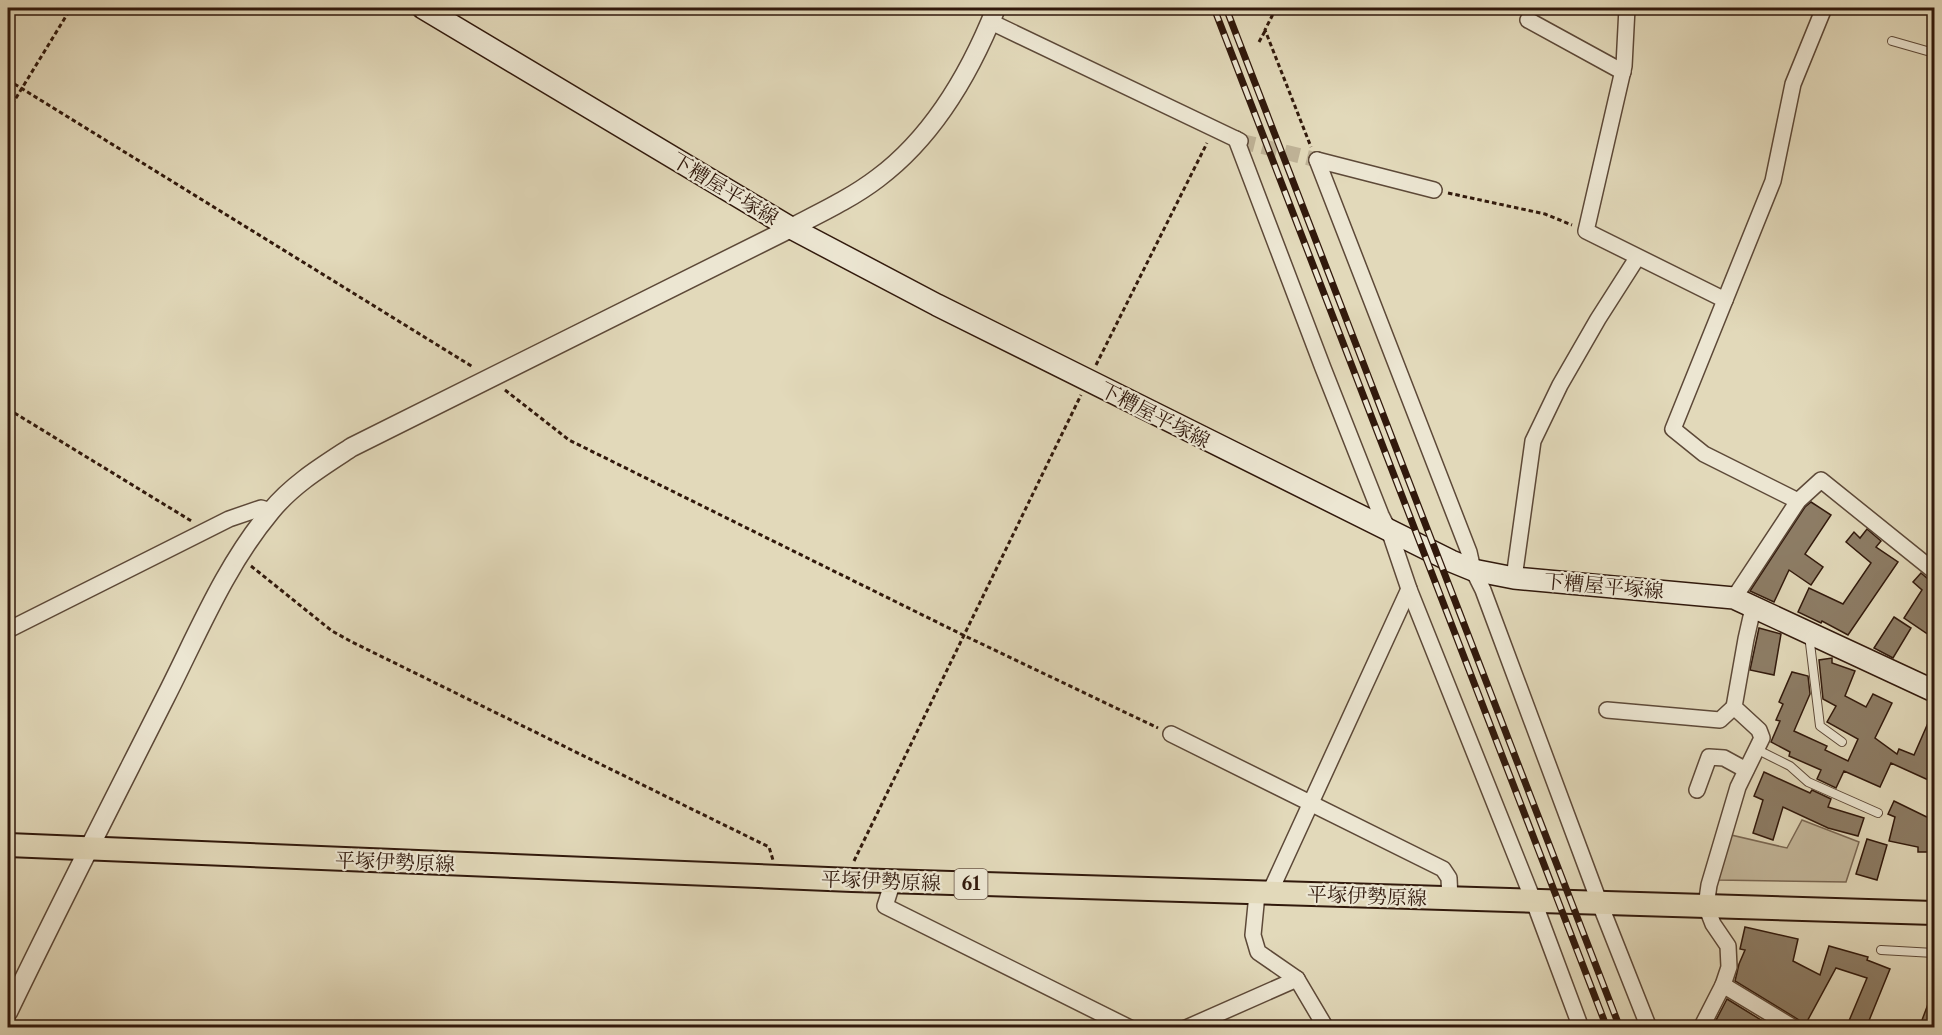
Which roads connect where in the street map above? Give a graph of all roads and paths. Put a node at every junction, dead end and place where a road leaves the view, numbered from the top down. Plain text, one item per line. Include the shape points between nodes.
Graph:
1 (71, 8) edge
2 (423, 8) edge
3 (1276, 8) edge
4 (1627, 8) edge
5 (1824, 8) edge
6 (994, 15) edge
7 (1528, 20) dead end
8 (1265, 30) junction
9 (1892, 41) dead end
10 (1259, 42) dead end
11 (1935, 53) edge
12 (1623, 72) junction
13 (8, 80) edge
14 (21, 88) junction
15 (8, 111) edge
16 (1214, 129) junction
17 (1317, 160) junction
18 (1434, 190) joint
19 (791, 228) junction
20 (1586, 231) junction
21 (1637, 258) junction
22 (1725, 300) junction
23 (491, 379) junction
24 (1088, 381) junction
25 (8, 409) edge
26 (1798, 501) junction
27 (271, 511) junction
28 (207, 531) junction
29 (1390, 533) junction
30 (238, 556) junction
31 (1473, 570) junction
32 (1935, 571) edge
33 (1514, 578) junction
34 (1409, 589) junction
35 (1734, 598) junction
36 (1753, 608) junction
37 (8, 630) edge
38 (1809, 633) junction
39 (963, 635) junction
40 (1935, 691) edge
41 (1734, 706) junction
42 (1607, 710) dead end
43 (1171, 734) joint
44 (1842, 742) dead end
45 (1756, 748) junction
46 (1746, 770) junction
47 (1697, 790) dead end
48 (1311, 803) junction
49 (1878, 813) dead end
50 (8, 845) edge
51 (87, 849) junction
52 (771, 878) junction
53 (852, 880) junction
54 (893, 881) junction
55 (1263, 893) junction
56 (1450, 900) junction
57 (1534, 902) junction
58 (1600, 904) junction
59 (1706, 906) junction
60 (1935, 914) edge
61 (1881, 950) dead end
62 (1935, 954) edge
63 (1297, 979) junction
64 (1723, 986) junction
65 (8, 1012) edge
66 (1130, 1028) edge
67 (1185, 1028) edge
68 (1326, 1028) edge
69 (1581, 1028) edge
70 (1649, 1028) edge
71 (1701, 1028) edge
72 (1794, 1028) edge

1 - 14 path
2 - 19 main road, 下糟屋平塚線
3 - 8 path
4 - 12 street
5 - 22 street via 1794,84 1773,182
6 - 16 street
6 - 19 street via 958,86 912,148 878,179
7 - 12 street
8 - 10 path
8 - 17 path
9 - 11 lane
12 - 20 street
13 - 14 path
14 - 15 path
14 - 23 path
16 - 24 path
16 - 29 street via 1238,140
17 - 18 street
17 - 31 street
18 - 20 path via 1545,214
19 - 23 street
19 - 24 main road, 下糟屋平塚線
20 - 21 street
21 - 22 street
21 - 33 street via 1560,385 1533,441
22 - 26 street via 1673,429 1704,454
23 - 27 street via 352,447 292,489
23 - 39 path via 569,440
24 - 29 main road, 下糟屋平塚線
24 - 39 path
25 - 28 path
26 - 32 street via 1821,480
26 - 35 street
27 - 28 street via 261,508
27 - 30 street
28 - 37 street
29 - 31 main road, 下糟屋平塚線
29 - 34 street
30 - 51 street
30 - 52 path via 332,631 769,847 773,856
31 - 33 main road, 下糟屋平塚線
31 - 58 street
33 - 35 main road, 下糟屋平塚線
34 - 48 street
34 - 57 street
35 - 36 main road, 下糟屋平塚線
36 - 38 main road, 下糟屋平塚線
36 - 41 street
38 - 40 main road, 下糟屋平塚線
38 - 44 lane via 1820,726
39 - 43 path
39 - 53 path via 853,862
41 - 42 street via 1720,720
41 - 45 street via 1759,730 1762,738
43 - 48 street
45 - 46 street
45 - 49 lane via 1790,766 1808,782
46 - 47 street via 1724,758 1709,757
46 - 59 street via 1712,874
48 - 55 street
48 - 56 street via 1443,869 1449,878
50 - 51 main road, 平塚伊勢原線 / 61
51 - 52 main road, 平塚伊勢原線 / 61
51 - 65 street
52 - 53 main road, 平塚伊勢原線 / 61
53 - 54 main road, 平塚伊勢原線 / 61
54 - 55 main road, 平塚伊勢原線 / 61
54 - 66 street via 885,906
55 - 56 main road, 平塚伊勢原線 / 61
55 - 63 street via 1253,935 1258,952
56 - 57 main road, 平塚伊勢原線 / 61
57 - 58 main road, 平塚伊勢原線 / 61
57 - 69 street
58 - 59 main road, 平塚伊勢原線 / 61
58 - 70 street
59 - 60 main road, 平塚伊勢原線 / 61
59 - 64 street via 1728,946 1729,967
61 - 62 lane
63 - 67 street
63 - 68 street
64 - 71 street
64 - 72 street

